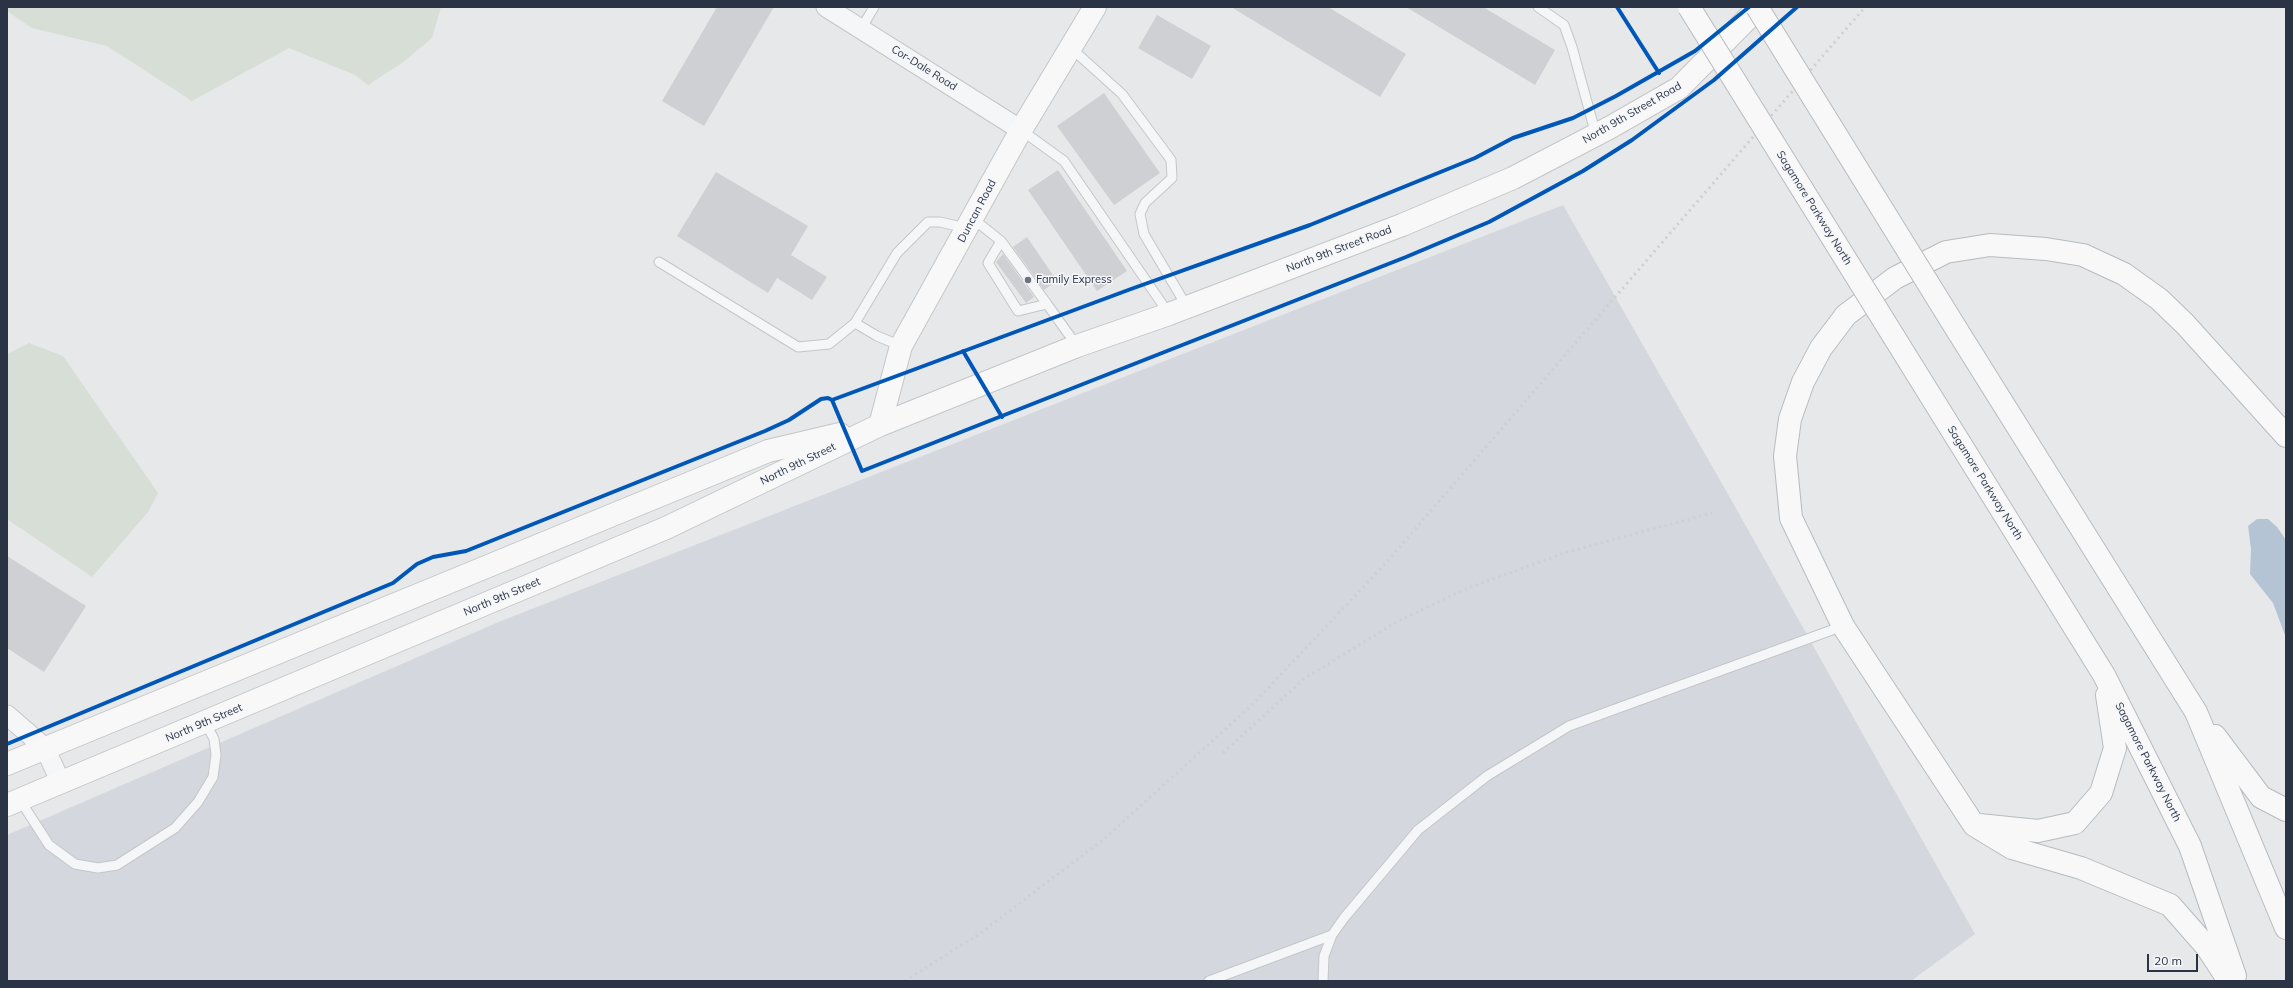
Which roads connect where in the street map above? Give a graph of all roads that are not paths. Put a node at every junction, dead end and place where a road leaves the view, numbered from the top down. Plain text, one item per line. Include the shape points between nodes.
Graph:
1 (826, 7) edge
2 (874, 7) edge
3 (1095, 7) edge
4 (1538, 7) edge
5 (1689, 7) edge
6 (1758, 7) edge
7 (861, 29) junction
8 (1071, 48) junction
9 (1021, 130) junction
10 (1596, 135) junction
11 (970, 224) junction
12 (1002, 241) junction
13 (659, 262) dead end
14 (1047, 304) junction
15 (1178, 311) junction
16 (855, 323) junction
17 (900, 346) junction
18 (1077, 346) junction
19 (880, 425) junction
20 (2286, 436) edge
21 (1843, 626) junction
22 (2104, 675) junction
23 (2196, 712) junction
24 (7, 715) edge
25 (204, 722) junction
26 (45, 748) junction
27 (7, 764) edge
28 (61, 783) junction
29 (14, 802) edge
30 (2286, 810) edge
31 (1974, 825) junction
32 (2286, 928) edge
33 (1332, 935) junction
34 (1208, 981) edge
35 (1323, 981) edge
36 (2229, 981) edge
37 (2236, 981) edge

1 - 7 street, Cor-Dale Road
2 - 7 lane
3 - 8 main road, Duncan Road
4 - 10 lane via 1564,25
5 - 22 main road, Sagamore Parkway North, bridge
6 - 10 main road, North 9th Street Road via 1679,88
6 - 23 main road, bridge via 1956,330
7 - 9 street, Cor-Dale Road
8 - 9 main road, Duncan Road
8 - 15 lane via 1122,94 1171,160 1172,178 1146,203 1140,214 1144,234
9 - 11 main road, Duncan Road
9 - 15 lane via 1064,161
10 - 15 main road, North 9th Street Road via 1513,178 1402,225
11 - 12 lane
11 - 16 lane via 928,222 897,254
11 - 17 main road, Duncan Road
12 - 14 lane
12 - 14 lane via 988,263 1018,311
13 - 16 lane via 798,347 829,344
14 - 18 lane
15 - 18 main road, North 9th Street Road
16 - 17 lane
17 - 19 main road, Duncan Road
18 - 19 main road, North 9th Street Road
19 - 25 main road, North 9th Street via 666,528
19 - 26 main road, North 9th Street via 768,451
20 - 21 main road via 2185,324 2159,299 2124,274 2084,255 2046,249 1990,245 1946,252 1895,278 1846,315 1821,348 1803,382 1790,419 1785,456 1791,518
21 - 31 main road
21 - 33 lane via 1562,730 1487,776 1418,830
22 - 31 main road via 2115,748 2101,793 2075,824 2038,831
22 - 37 main road, Sagamore Parkway North via 2190,846
23 - 30 main road via 2261,797
23 - 32 main road
24 - 26 street
25 - 28 main road, North 9th Street
25 - 29 lane via 214,739 216,755 213,777 198,802 175,828 117,865 98,868 75,864 48,845
26 - 27 main road, North 9th Street
26 - 28 street
28 - 29 main road, North 9th Street
31 - 36 main road via 2012,848 2081,868 2170,904 2206,946
33 - 34 lane
33 - 35 lane via 1324,956

